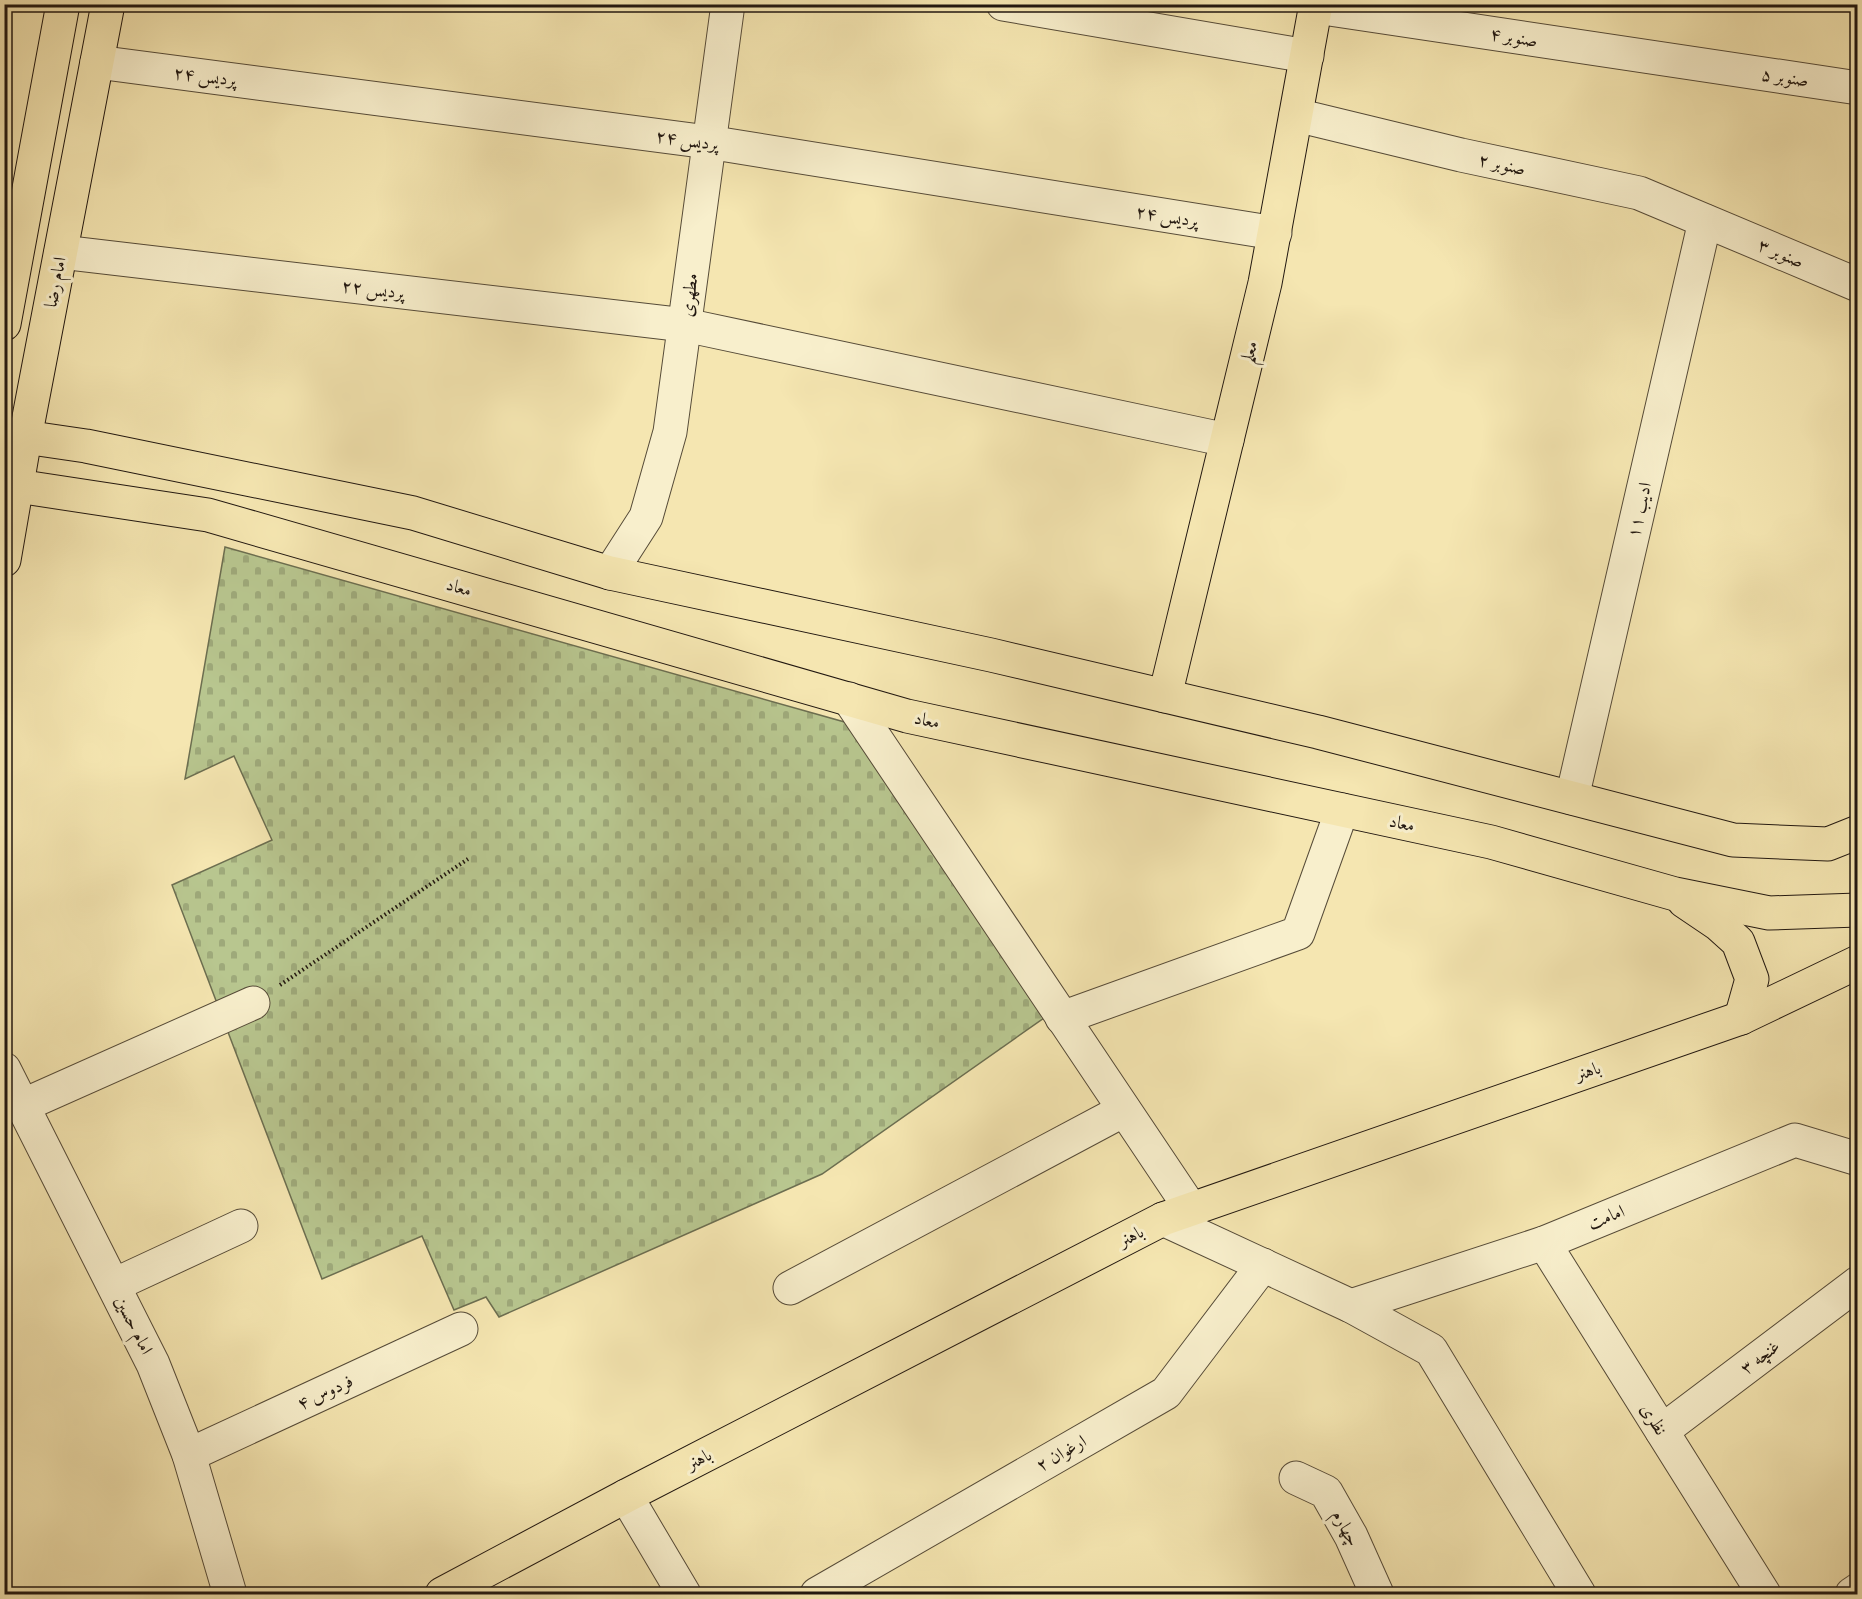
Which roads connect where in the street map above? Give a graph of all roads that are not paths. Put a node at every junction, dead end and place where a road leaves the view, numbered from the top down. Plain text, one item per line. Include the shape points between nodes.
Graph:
1 (63, 4) edge
2 (108, 4) edge
3 (728, 4) edge
4 (1003, 4) edge
5 (1316, 6) edge
6 (1307, 56) junction
7 (97, 62) junction
8 (1712, 67) joint
9 (1857, 88) edge
10 (1296, 115) junction
11 (708, 142) junction
12 (1705, 221) junction
13 (1275, 233) junction
14 (61, 252) junction
15 (1857, 285) edge
16 (4, 324) edge
17 (685, 325) junction
18 (15, 436) edge
19 (1227, 440) junction
20 (11, 484) edge
21 (4, 560) edge
22 (610, 573) junction
23 (1165, 696) junction
24 (849, 699) junction
25 (1572, 798) junction
26 (1342, 810) junction
27 (1857, 832) edge
28 (1675, 894) junction
29 (1857, 910) edge
30 (1857, 962) edge
31 (253, 1003) road end
32 (1062, 1018) junction
33 (1742, 1018) junction
34 (4, 1069) edge
35 (24, 1105) junction
36 (1124, 1110) junction
37 (1857, 1159) edge
38 (1177, 1214) junction
39 (241, 1226) dead end
40 (1544, 1243) junction
41 (1263, 1265) junction
42 (1857, 1283) edge
43 (114, 1285) junction
44 (790, 1288) dead end
45 (1351, 1306) junction
46 (461, 1329) dead end
47 (1662, 1431) junction
48 (189, 1455) junction
49 (1296, 1478) dead end
50 (626, 1497) junction
51 (1857, 1590) edge
52 (230, 1594) edge
53 (442, 1594) edge
54 (684, 1594) edge
55 (817, 1594) edge
56 (1377, 1594) edge
57 (1579, 1594) edge
58 (1764, 1594) edge
59 (1852, 1594) edge

1 - 16 main road
2 - 7 main road, امام رضا
3 - 11 street, مطهری
4 - 6 street
5 - 6 main road, معلم
5 - 8 street, صنوبر ۴
6 - 10 main road, معلم
7 - 11 street, پردیس ۲۴
7 - 14 main road, امام رضا
8 - 9 street, صنوبر ۵
10 - 12 street, صنوبر ۲ via 1639,193
10 - 13 main road, معلم
11 - 13 street, پردیس ۲۴
11 - 17 street, مطهری
12 - 15 street, صنوبر ۳
12 - 25 street, ادیب ۱۱
13 - 19 main road, معلم
14 - 17 street, پردیس ۲۲
14 - 18 main road, امام رضا
17 - 19 street, پردیس ۲۲
17 - 22 street, مطهری via 670,432 646,517
18 - 20 main road, امام رضا
18 - 22 main road via 86,446 413,513
19 - 23 main road, معلم
20 - 21 main road, امام رضا
20 - 24 main road, معاد via 208,515
22 - 23 main road
23 - 25 main road
24 - 26 main road, معاد via 907,716
24 - 32 street
25 - 27 main road via 1733,840 1828,843
26 - 28 main road, معاد via 1491,842
26 - 32 street via 1298,933
28 - 29 main road, معاد via 1768,913
28 - 33 main road via 1738,942 1752,979
30 - 33 main road, باهنر
31 - 35 street
32 - 36 street
33 - 38 main road, باهنر
34 - 35 street, امام حسین
35 - 43 street, امام حسین
36 - 38 street
36 - 44 street
37 - 40 street, امامت via 1795,1140
38 - 41 street
38 - 50 main road, باهنر
39 - 43 street
40 - 45 street, امامت
40 - 47 street, نظری
41 - 45 street
41 - 55 street, ارغوان ۲ via 1166,1393
42 - 47 street, غنچه ۳
43 - 48 street, امام حسین via 153,1364
45 - 57 street via 1431,1350
46 - 48 street, فردوس ۴
47 - 58 street, نظری
48 - 52 street, امام حسین
49 - 56 street, چهارم via 1326,1492 1352,1536
50 - 53 main road, باهنر
50 - 54 street
51 - 59 street

